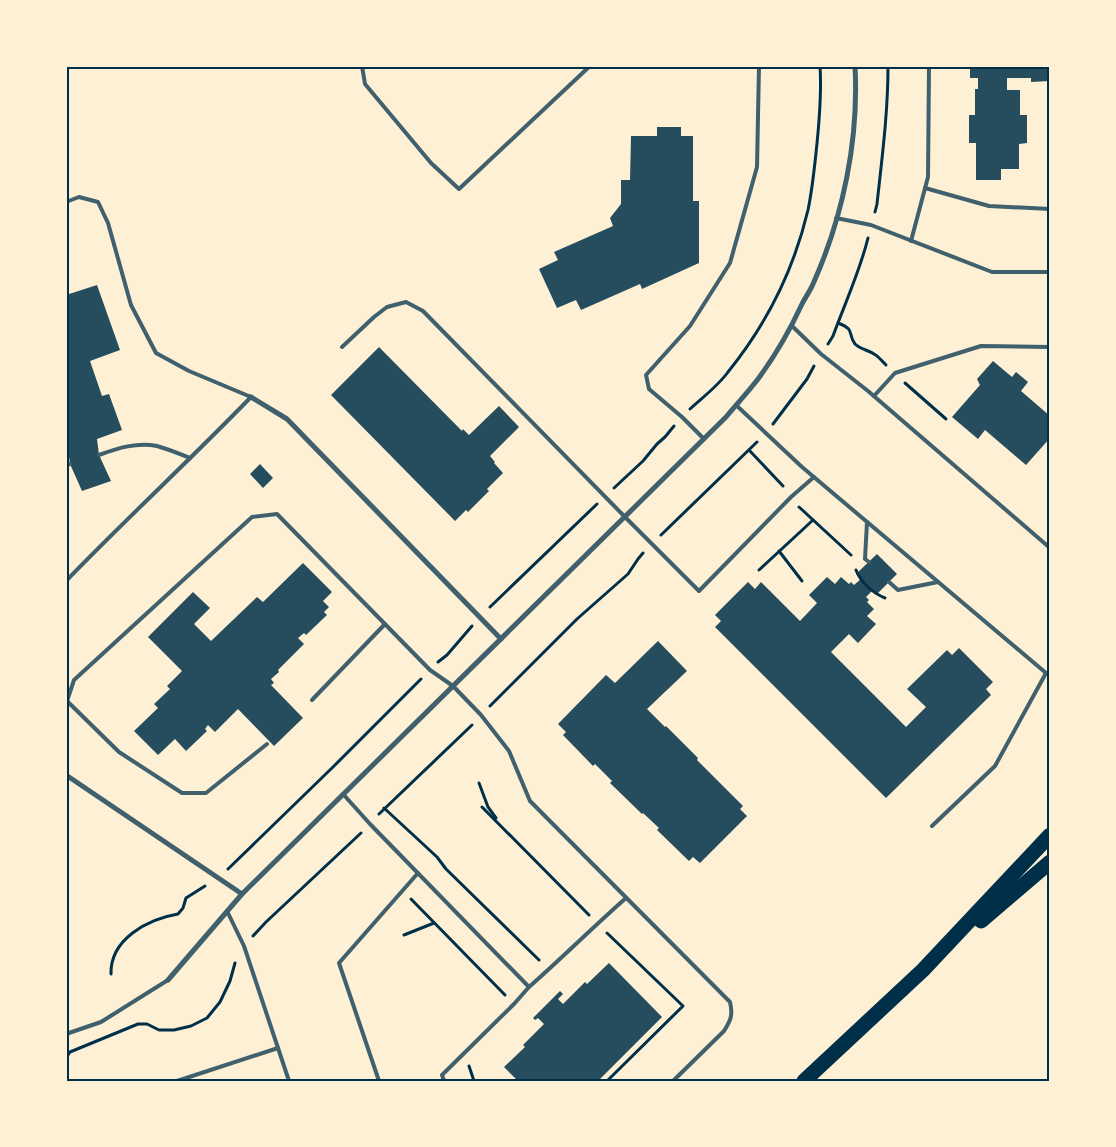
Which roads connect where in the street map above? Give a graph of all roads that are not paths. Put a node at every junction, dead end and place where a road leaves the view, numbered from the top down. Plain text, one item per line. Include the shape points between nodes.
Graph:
1 (362, 66) edge
2 (590, 66) edge
3 (758, 66) edge
4 (855, 66) edge
5 (929, 66) edge
6 (926, 188) junction
7 (66, 202) edge
8 (1050, 209) edge
9 (836, 218) junction
10 (911, 241) junction
11 (1050, 272) edge
12 (792, 326) junction
13 (342, 346) dead end
14 (1050, 347) edge
15 (874, 396) junction
16 (252, 397) junction
17 (736, 405) junction
18 (704, 439) junction
19 (100, 455) dead end
20 (190, 458) junction
21 (814, 477) junction
22 (625, 517) junction
23 (866, 522) junction
24 (1050, 548) edge
25 (869, 562) dead end
26 (66, 580) edge
27 (889, 582) dead end
28 (938, 582) junction
29 (385, 624) junction
30 (501, 639) junction
31 (453, 686) junction
32 (312, 700) dead end
33 (268, 744) dead end
34 (66, 775) edge
35 (343, 794) junction
36 (932, 826) dead end
37 (1050, 835) edge
38 (1050, 862) edge
39 (418, 873) junction
40 (242, 894) junction
41 (626, 898) junction
42 (227, 911) junction
43 (923, 970) junction
44 (168, 980) joint
45 (529, 987) junction
46 (66, 1034) edge
47 (278, 1048) junction
48 (177, 1081) edge
49 (289, 1081) edge
50 (379, 1081) edge
51 (444, 1081) edge
52 (674, 1081) edge
53 (804, 1081) edge

1 - 2 lane via 365,84 431,163 459,189
3 - 18 lane via 758,167 730,263 690,326 646,375 649,389
4 - 9 street via 853,132 846,184
5 - 6 lane
6 - 8 lane via 989,206
6 - 10 lane
7 - 16 lane via 79,197 98,202 108,223 131,305 156,353
9 - 10 lane via 871,225
9 - 12 street via 813,285
10 - 11 lane via 992,272
12 - 15 lane
12 - 17 street via 758,379
13 - 22 lane via 387,307 406,302 423,311
14 - 15 lane via 981,346 895,373
15 - 24 lane
16 - 20 lane
16 - 30 street via 287,419
17 - 18 street
17 - 21 lane
18 - 22 street
19 - 20 lane via 120,447 142,445 157,446
20 - 26 lane
21 - 22 lane via 699,591
21 - 23 lane
22 - 30 street
23 - 25 lane via 866,558
23 - 28 lane
27 - 28 lane via 898,590
28 - 36 lane via 1046,672 995,766
29 - 31 lane via 430,670
29 - 32 lane
29 - 33 lane via 277,514 252,517 74,680 67,701 119,752 182,793 206,793
30 - 31 street
31 - 35 street
31 - 41 lane via 510,751 530,801
34 - 40 street
35 - 39 lane
35 - 40 street
37 - 43 highway
38 - 43 highway
39 - 45 lane
39 - 50 lane via 339,963
40 - 42 street
41 - 45 lane
41 - 52 lane via 730,1002 729,1024
42 - 44 street
42 - 47 lane via 244,946
43 - 53 highway
44 - 46 lane via 101,1022
45 - 51 lane via 442,1075
47 - 48 lane
47 - 49 lane

